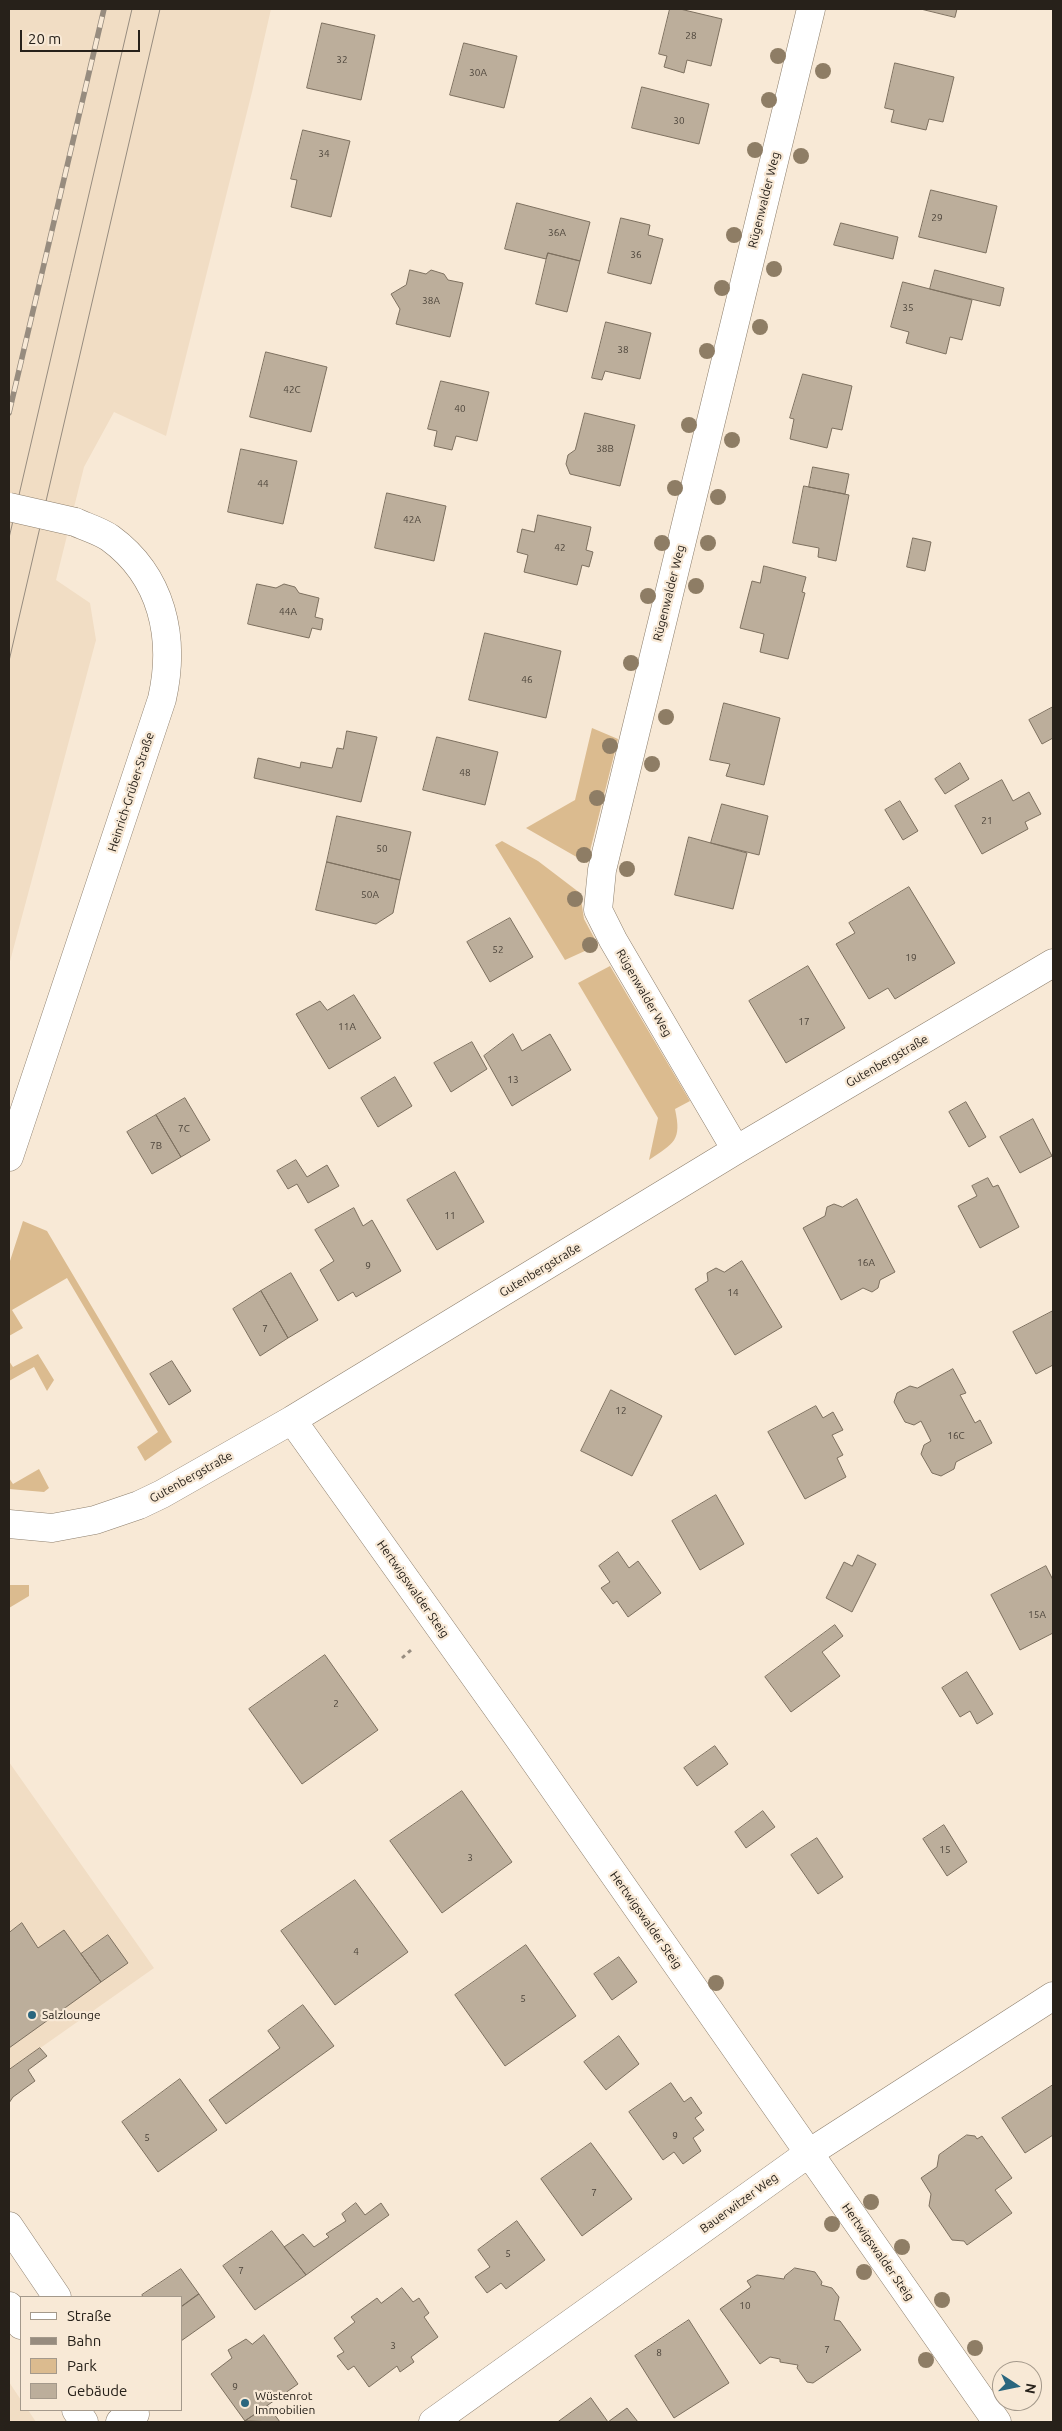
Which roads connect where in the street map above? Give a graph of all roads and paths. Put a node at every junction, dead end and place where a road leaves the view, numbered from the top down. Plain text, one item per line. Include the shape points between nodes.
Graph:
1 (811, 9) edge
2 (9, 507) edge
3 (1053, 963) edge
4 (736, 1150) junction
5 (9, 1157) edge
6 (292, 1420) junction
7 (9, 1524) edge
8 (411, 1650) dead end
9 (402, 1658) dead end
10 (1053, 1996) edge
11 (809, 2153) junction
12 (9, 2226) edge
13 (16, 2253) edge
14 (56, 2296) edge
15 (9, 2306) edge
16 (20, 2323) edge
17 (77, 2411) edge
18 (84, 2422) edge
19 (434, 2422) edge
20 (998, 2422) edge

1 - 4 street, Rügenwalder Weg via 602,870 598,910
2 - 5 street, Heinrich-Grüber-Straße, bridge via 75,522 109,536 139,564 152,585 167,637 168,665 162,699
3 - 4 street, Gutenbergstraße
4 - 6 street, Gutenbergstraße
6 - 7 street, Gutenbergstraße via 140,1506 95,1520 52,1528
6 - 11 street, Hertwigswalder Steig
8 - 9 path
10 - 11 street, Bauerwitzer Weg
11 - 19 street, Bauerwitzer Weg
11 - 20 street, Hertwigswalder Steig
12 - 13 street
13 - 14 street
15 - 16 street
17 - 18 street

